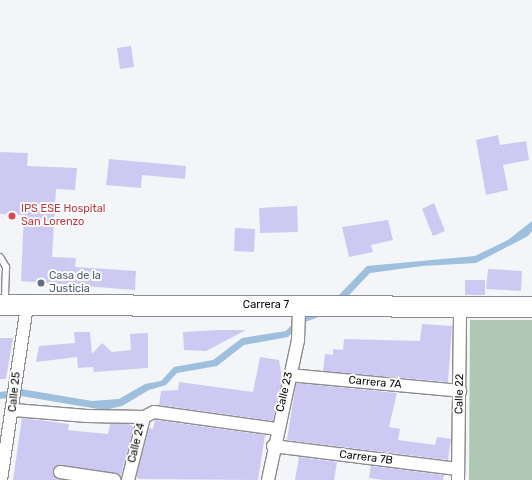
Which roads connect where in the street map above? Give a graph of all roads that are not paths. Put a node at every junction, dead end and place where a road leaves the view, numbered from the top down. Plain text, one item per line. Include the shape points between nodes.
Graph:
1 (0, 257) edge
2 (3, 305) edge
3 (27, 305) junction
4 (532, 307) edge
5 (460, 308) junction
6 (299, 310) junction
7 (289, 375) junction
8 (460, 391) junction
9 (14, 407) junction
10 (149, 414) junction
11 (276, 429) junction
12 (274, 446) junction
13 (60, 472) dead end
14 (458, 475) edge
15 (1, 480) edge
16 (114, 480) edge
17 (128, 480) edge
18 (268, 480) edge

1 - 2 lane via 6,267
2 - 3 main road, Carrera 7
3 - 6 main road, Carrera 7
3 - 9 street, Calle 25 via 15,380
4 - 5 main road, Carrera 7
5 - 6 main road, Carrera 7 via 320,304
5 - 8 street, Calle 22
6 - 7 street, Calle 23 via 298,340
7 - 8 street, Carrera 7A
7 - 11 street, Calle 23
8 - 14 street, Calle 22
9 - 10 street via 87,416
9 - 15 street, Calle 25
10 - 11 street
10 - 17 street, Calle 24
11 - 12 street, Calle 23
12 - 14 street, Carrera 7B
12 - 18 street, Calle 23
13 - 16 street

